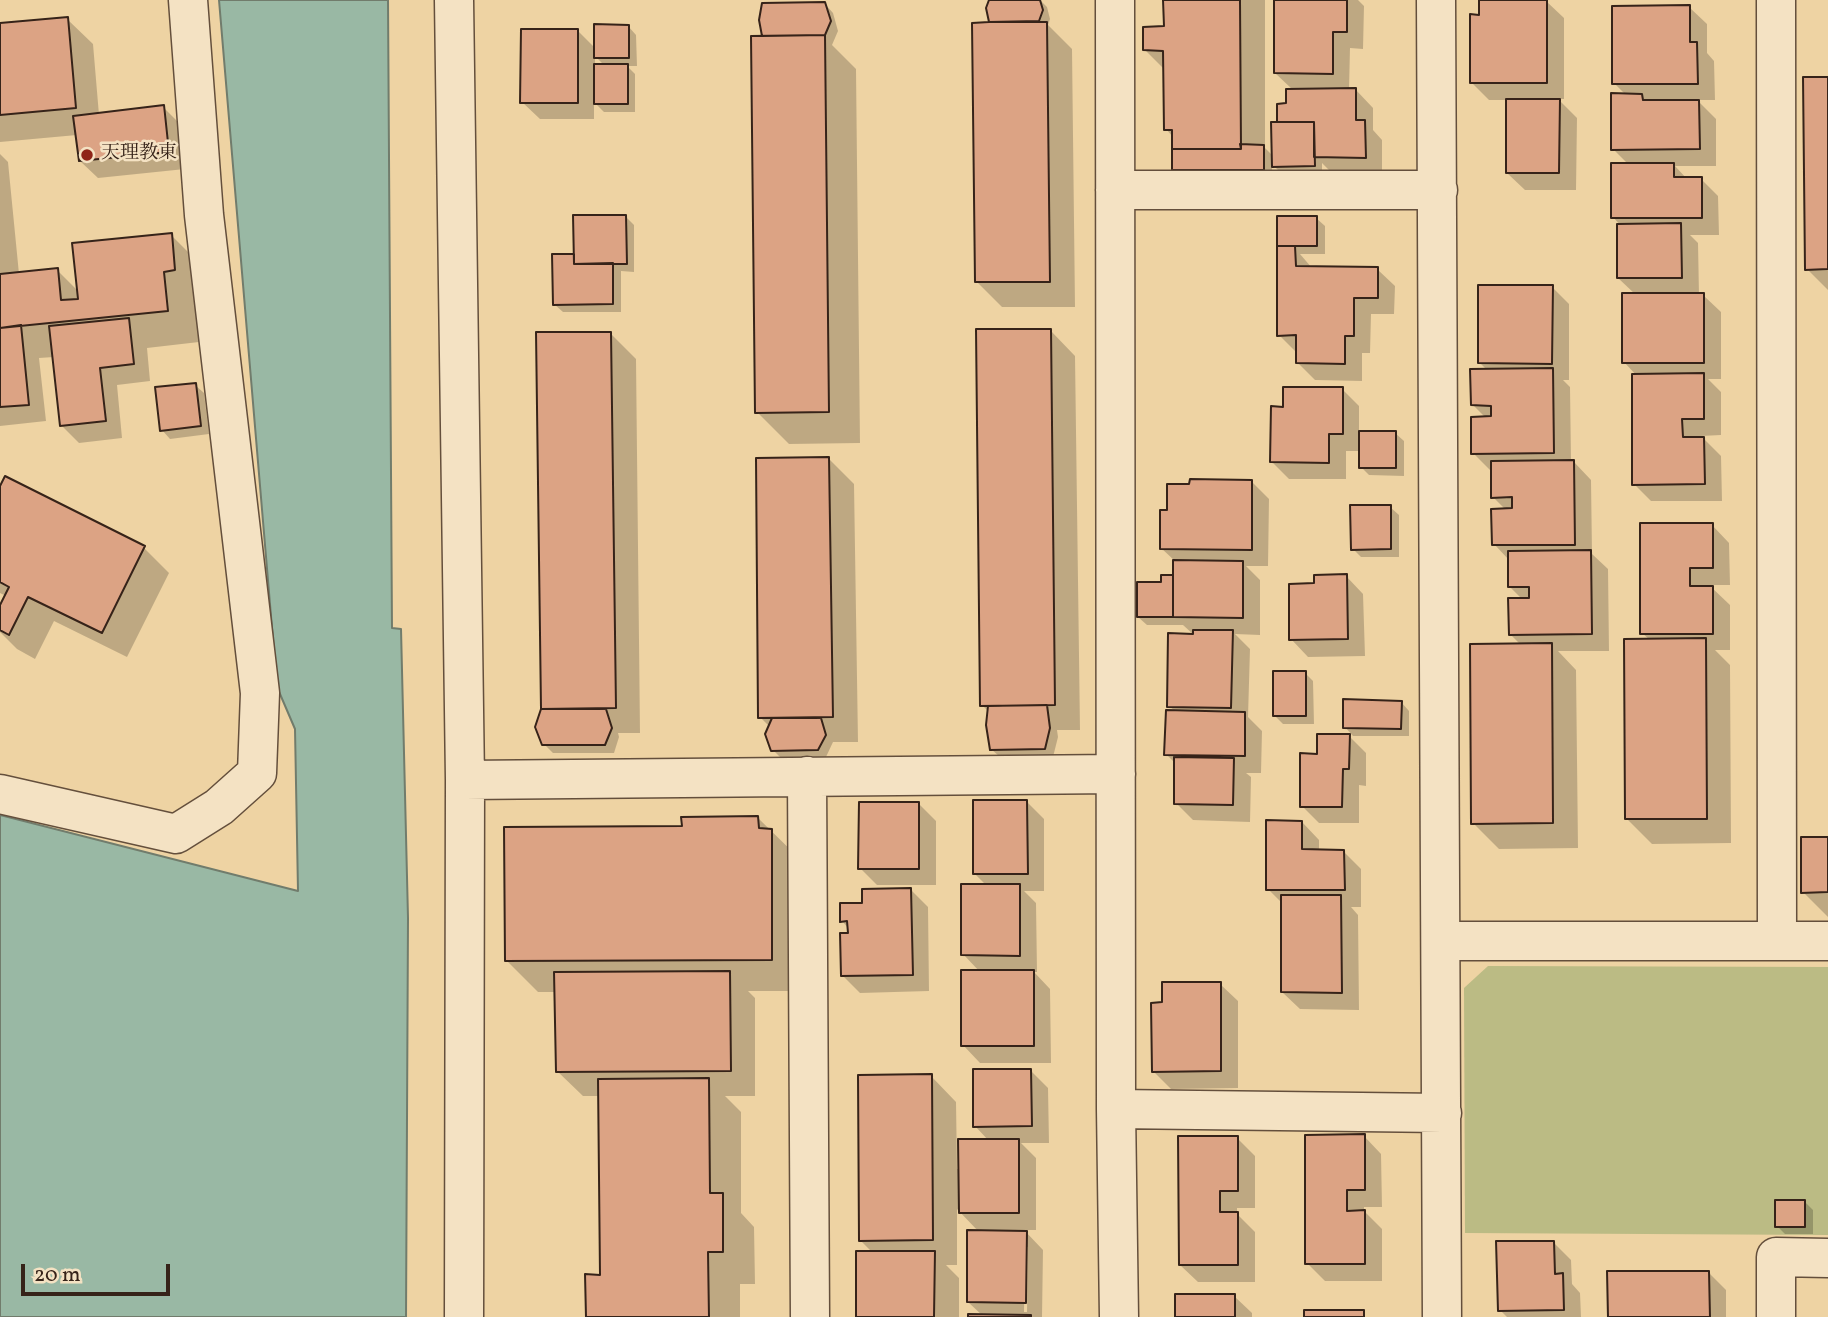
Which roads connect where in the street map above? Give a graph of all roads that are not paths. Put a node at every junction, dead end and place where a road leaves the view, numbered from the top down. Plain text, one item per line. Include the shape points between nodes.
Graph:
1 (188, 0) edge
2 (454, 0) edge
3 (1115, 0) edge
4 (1436, 0) edge
5 (1776, 0) edge
6 (1115, 190) junction
7 (1438, 190) junction
8 (1116, 774) junction
9 (807, 776) junction
10 (465, 780) junction
11 (0, 794) edge
12 (1441, 941) junction
13 (1777, 941) junction
14 (1828, 941) edge
15 (1116, 1109) junction
16 (1442, 1113) junction
17 (1828, 1258) edge
18 (464, 1317) edge
19 (810, 1317) edge
20 (1119, 1317) edge
21 (1442, 1317) edge
22 (1776, 1317) edge

1 - 11 street via 204,215 260,693 257,773 219,807 176,834
2 - 10 street
3 - 6 street
4 - 7 street
5 - 13 street
6 - 7 street
6 - 8 street
7 - 12 street
8 - 9 street
8 - 15 street
9 - 10 street
9 - 19 street
10 - 18 street
12 - 13 street
12 - 16 street
13 - 14 street
15 - 16 street
15 - 20 street
16 - 21 street
17 - 22 street via 1776,1257

